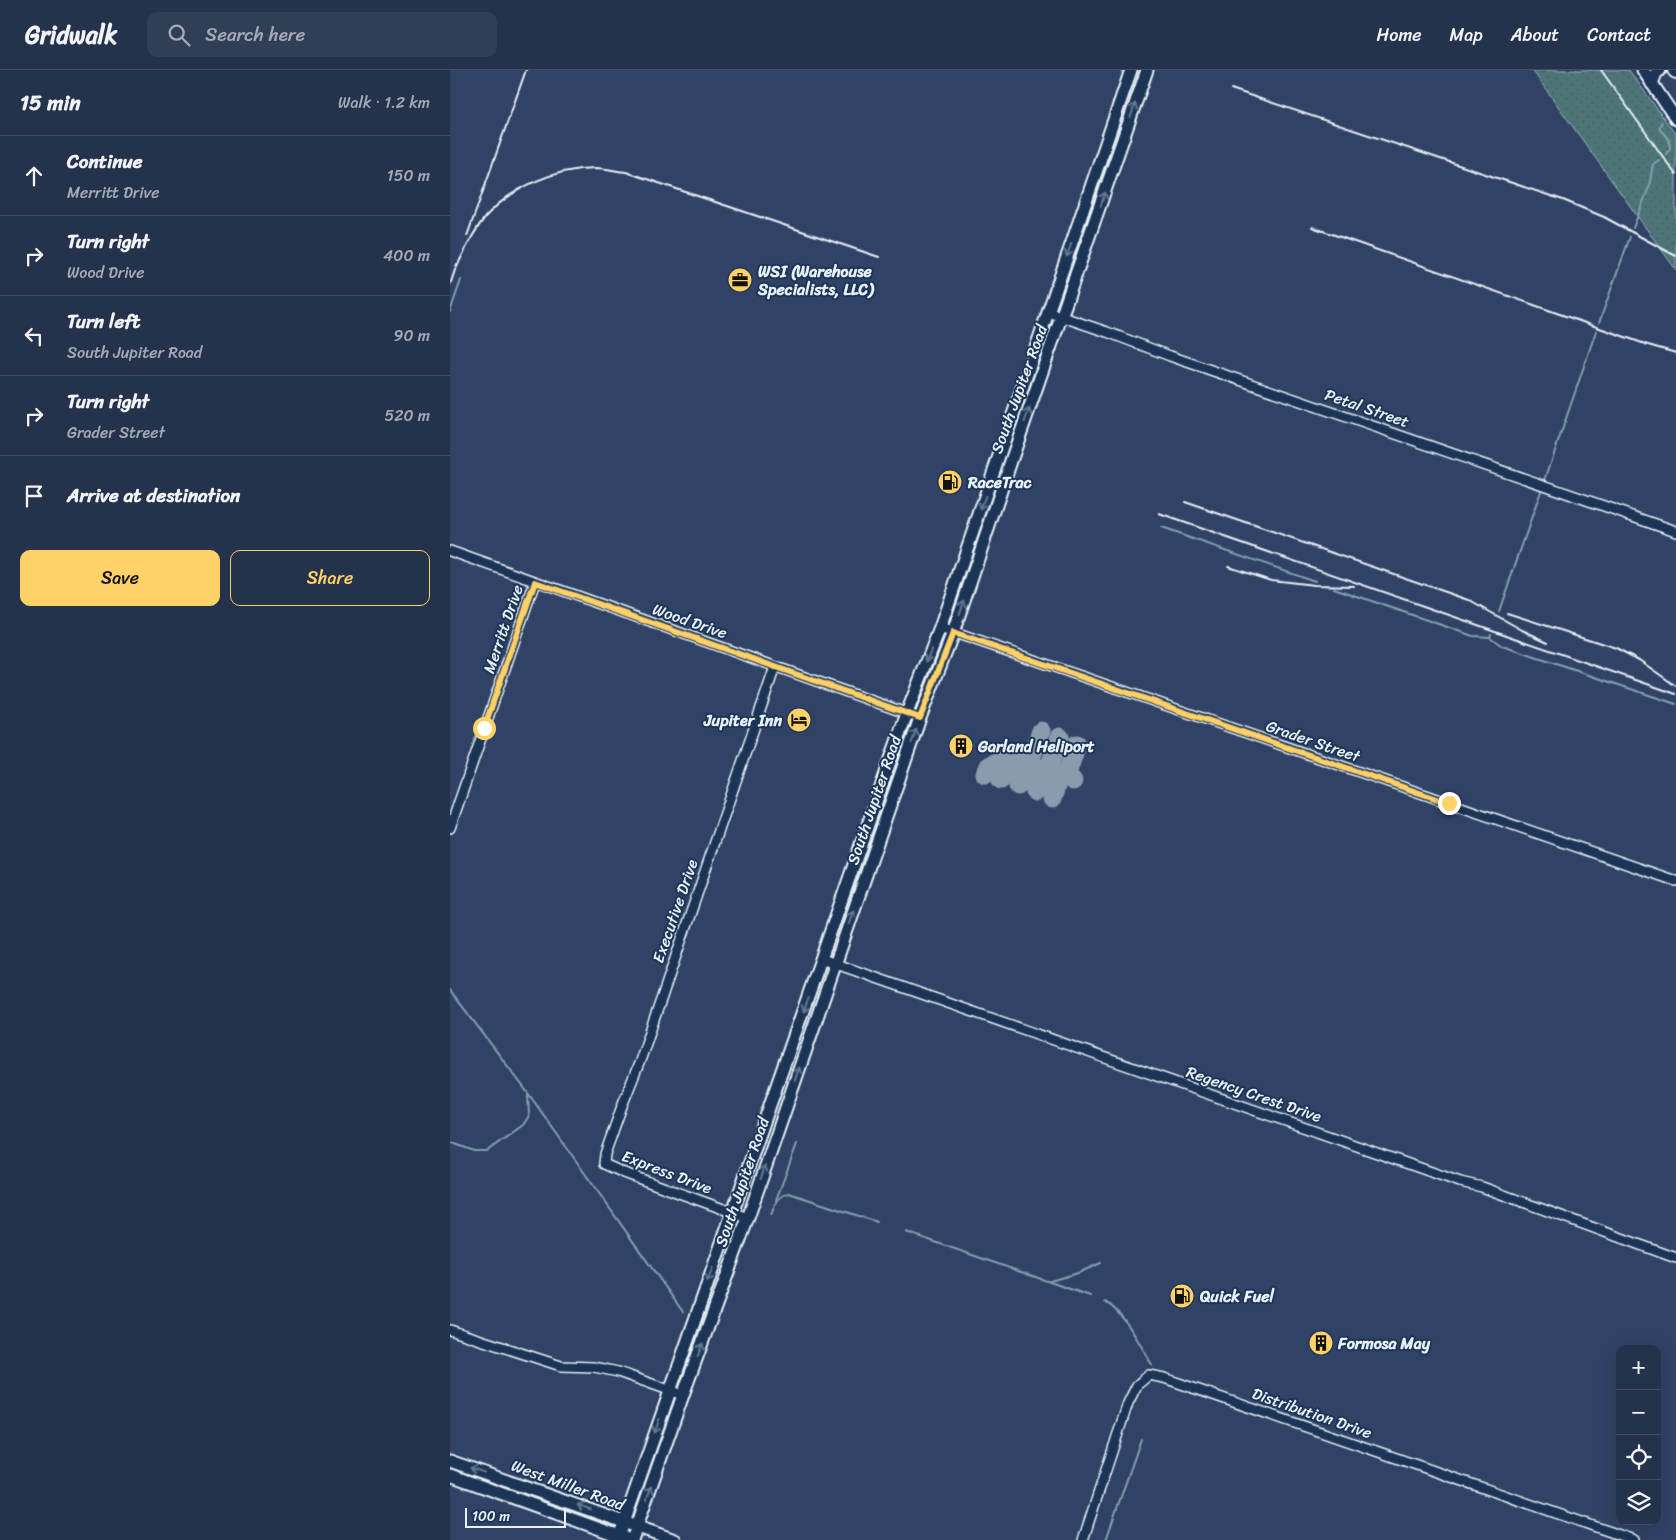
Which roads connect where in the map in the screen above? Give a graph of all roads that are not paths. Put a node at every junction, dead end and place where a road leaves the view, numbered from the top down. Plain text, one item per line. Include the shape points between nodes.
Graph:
1 (1132, 70) edge
2 (1147, 70) edge
3 (1642, 70) edge
4 (1660, 70) edge
5 (1652, 84) junction
6 (1676, 118) edge
7 (1107, 141) junction
8 (1120, 146) junction
9 (1081, 216) junction
10 (1096, 221) junction
11 (1048, 312) junction
12 (1062, 317) junction
13 (1676, 531) edge
14 (450, 551) edge
15 (535, 582) junction
16 (940, 628) junction
17 (953, 633) junction
18 (775, 667) junction
19 (907, 714) junction
20 (920, 718) junction
21 (450, 828) edge
22 (1676, 881) edge
23 (822, 959) junction
24 (835, 963) junction
25 (767, 1115) junction
26 (781, 1120) junction
27 (604, 1164) joint
28 (733, 1213) junction
29 (748, 1218) junction
30 (1676, 1258) edge
31 (450, 1330) edge
32 (670, 1391) junction
33 (683, 1395) junction
34 (450, 1461) edge
35 (450, 1475) edge
36 (624, 1522) junction
37 (637, 1527) junction
38 (619, 1538) edge
39 (632, 1540) edge
40 (675, 1540) edge
41 (1083, 1540) edge
42 (1634, 1540) edge

1 - 7 main road, South Jupiter Road
8 -> 2 main road, South Jupiter Road
3 - 5 main road
4 - 5 main road
5 - 6 main road
7 - 8 main road
7 - 9 main road, South Jupiter Road
10 -> 8 main road, South Jupiter Road
9 - 10 main road
9 -> 11 main road, South Jupiter Road
10 - 12 main road, South Jupiter Road
11 - 12 street, Petal Street
11 -> 16 main road, South Jupiter Road
12 - 13 street, Petal Street
17 -> 12 main road, South Jupiter Road
14 - 15 street, Wood Drive
15 - 18 street, Wood Drive
15 - 21 street, Merritt Drive
16 - 17 street, Grader Street
16 -> 19 main road, South Jupiter Road
17 - 20 main road, South Jupiter Road
17 - 22 street, Grader Street
18 - 19 street, Wood Drive
18 - 27 street, Executive Drive
19 - 20 street, Wood Drive
19 - 23 main road, South Jupiter Road
24 -> 20 main road, South Jupiter Road
23 - 24 street, Regency Crest Drive
23 -> 25 main road, South Jupiter Road
26 -> 24 main road, South Jupiter Road
24 - 30 street, Regency Crest Drive via 1441,1176 1482,1187
25 - 26 main road
25 - 28 main road, South Jupiter Road
29 -> 26 main road, South Jupiter Road
27 - 28 street, Express Drive
28 - 29 street, Express Drive
28 -> 32 main road, South Jupiter Road
33 -> 29 main road, South Jupiter Road
31 - 32 street via 561,1366 618,1372
32 - 33 street
32 -> 36 main road, South Jupiter Road
37 -> 33 main road, South Jupiter Road
36 -> 34 main road, West Miller Road
35 - 38 main road, West Miller Road
36 - 37 main road, West Miller Road
36 - 38 main road, South Jupiter Road
37 - 39 main road, South Jupiter Road
37 - 40 main road, West Miller Road
38 - 39 main road, West Miller Road
41 - 42 street, Distribution Drive via 1128,1403 1138,1385 1149,1375

